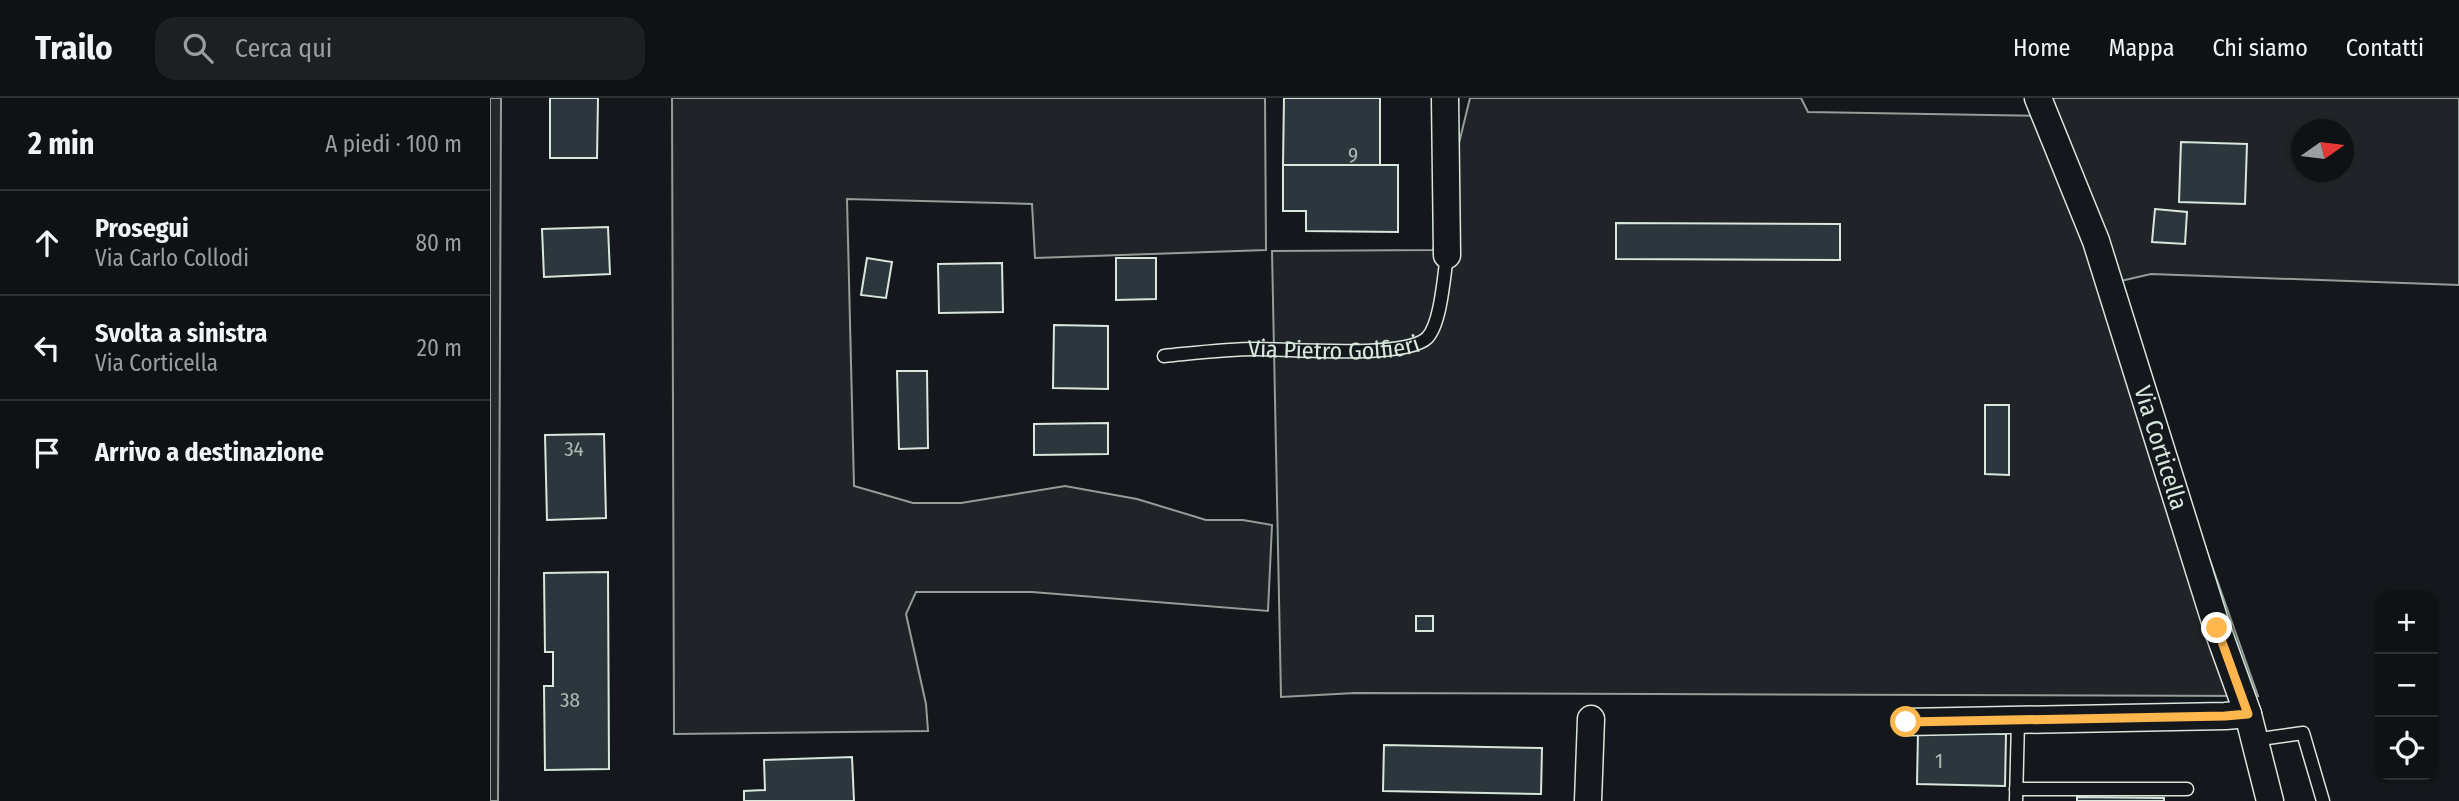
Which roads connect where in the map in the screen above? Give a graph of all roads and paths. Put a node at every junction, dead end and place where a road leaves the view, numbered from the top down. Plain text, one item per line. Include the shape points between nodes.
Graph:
1 (1445, 98) edge
2 (2038, 98) edge
3 (1447, 255) joint
4 (1164, 356) dead end
5 (2248, 714) junction
6 (1591, 719) dead end
7 (2018, 720) junction
8 (1906, 722) dead end
9 (2253, 740) junction
10 (2187, 789) dead end
11 (2016, 795) edge
12 (1588, 801) edge
13 (2270, 801) edge
14 (2323, 801) edge

1 - 3 street, Via Pietro Golfieri
2 - 5 street, Via Corticella via 2096,241
3 - 4 lane, Via Pietro Golfieri via 1435,325 1414,345 1390,350 1253,349
5 - 7 street
5 - 9 street, Via Corticella
6 - 12 street
7 - 8 street
7 - 11 lane
9 - 13 street, Via Corticella
9 - 14 lane via 2303,733
10 - 11 lane

